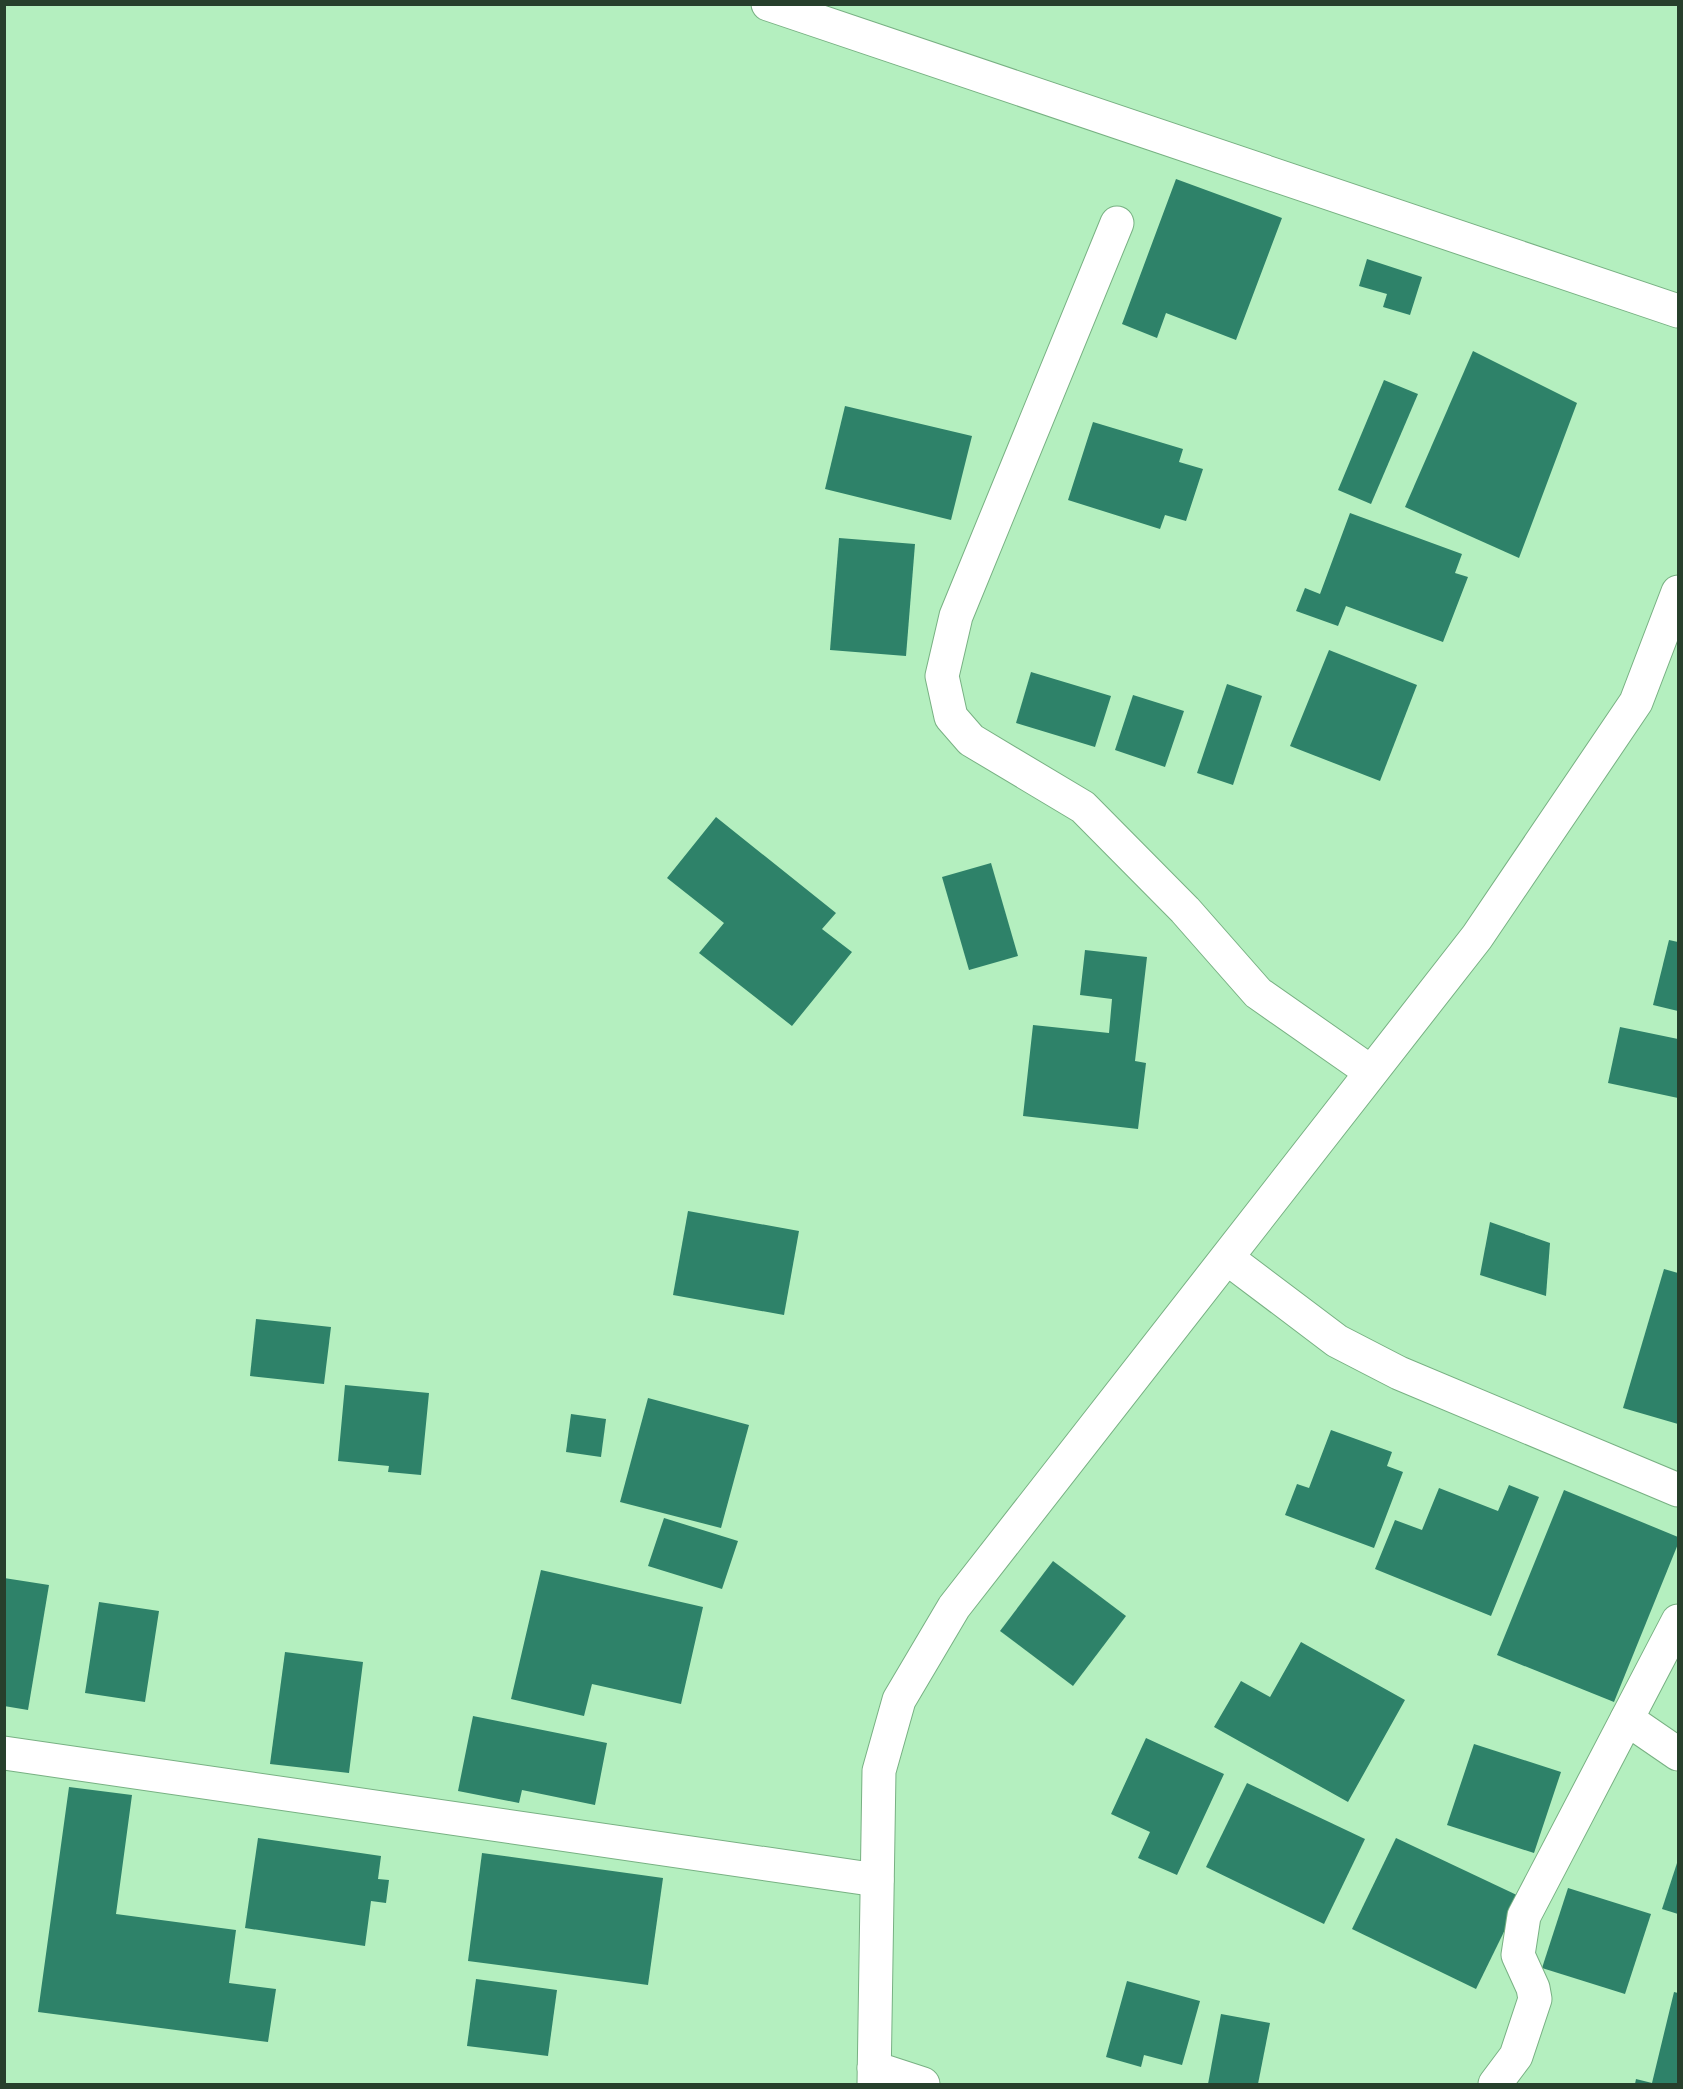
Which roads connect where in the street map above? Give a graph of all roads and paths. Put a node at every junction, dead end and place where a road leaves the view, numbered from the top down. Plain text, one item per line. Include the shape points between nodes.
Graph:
1 (768, 4) edge
2 (1117, 223) dead end
3 (1678, 312) edge
4 (1678, 592) edge
5 (1371, 1072) junction
6 (1227, 1258) junction
7 (1678, 1490) edge
8 (1678, 1621) edge
9 (1627, 1719) junction
10 (4, 1753) edge
11 (1678, 1754) edge
12 (877, 1880) junction
13 (874, 2076) edge
14 (923, 2085) edge
15 (1496, 2085) edge

1 - 3 street
2 - 5 street via 956,616 942,676 951,717 971,740 1083,807 1185,910 1258,993
4 - 5 street via 1636,702 1477,937
5 - 6 street
6 - 7 street via 1337,1341 1399,1373
6 - 12 street via 954,1607 899,1700 879,1771
8 - 9 street
9 - 11 street
9 - 15 street via 1524,1916 1518,1955 1535,2000 1516,2056
10 - 12 street
12 - 13 street
13 - 14 street

